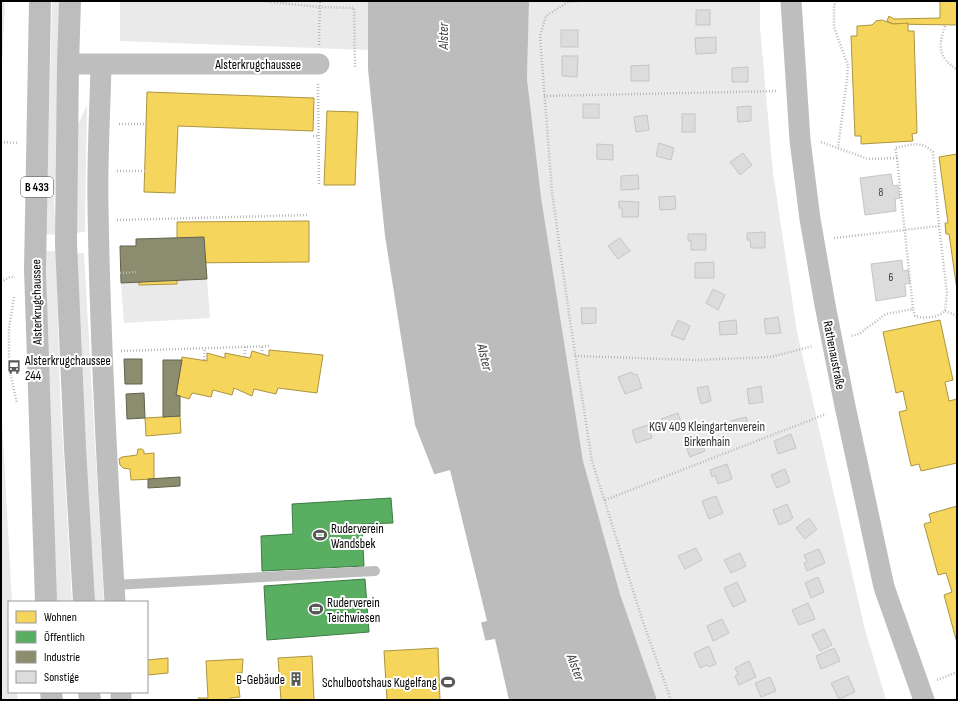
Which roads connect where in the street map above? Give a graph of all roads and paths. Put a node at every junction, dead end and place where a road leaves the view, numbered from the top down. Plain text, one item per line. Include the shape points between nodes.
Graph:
1 (40, 1) edge
2 (70, 1) edge
3 (262, 1) edge
4 (320, 1) edge
5 (580, 1) edge
6 (791, 1) edge
7 (836, 1) edge
8 (319, 7) junction
9 (945, 26) dead end
10 (319, 39) dead end
11 (68, 64) junction
12 (319, 64) joint
13 (101, 65) junction
14 (355, 68) dead end
15 (957, 70) edge
16 (797, 91) junction
17 (544, 96) junction
18 (118, 124) dead end
19 (146, 124) dead end
20 (313, 136) dead end
21 (318, 136) junction
22 (1, 142) edge
23 (19, 143) dead end
24 (830, 146) dead end
25 (838, 148) junction
26 (897, 158) junction
27 (111, 171) dead end
28 (144, 171) dead end
29 (318, 184) dead end
30 (309, 215) dead end
31 (116, 220) dead end
32 (939, 226) junction
33 (904, 231) junction
34 (813, 241) junction
35 (138, 272) dead end
36 (119, 273) dead end
37 (17, 277) dead end
38 (1, 282) edge
39 (913, 309) junction
40 (945, 312) junction
41 (957, 317) edge
42 (859, 334) dead end
43 (832, 341) junction
44 (262, 346) junction
45 (272, 346) dead end
46 (245, 347) junction
47 (205, 348) junction
48 (102, 352) junction
49 (262, 354) dead end
50 (575, 356) junction
51 (245, 357) dead end
52 (204, 360) dead end
53 (845, 406) junction
54 (605, 500) junction
55 (375, 571) dead end
56 (114, 594) edge
57 (46, 601) edge
58 (84, 601) edge
59 (957, 672) edge
60 (945, 677) dead end
61 (671, 700) edge
62 (924, 700) edge

1 - 57 main road, Alsterkrugchaussee / B 433 via 35,269
2 - 11 main road
3 - 8 path
4 - 8 path
5 - 17 path via 568,2 546,16 540,36
6 - 16 street, Rathenaustraße
7 - 25 path via 834,27 848,66
8 - 10 path
8 - 14 path via 354,8
9 - 15 path via 940,46 942,55
11 - 13 street, Alsterkrugchaussee
11 - 58 main road via 66,243
12 - 13 street, Alsterkrugchaussee
12 - 21 path
13 - 48 street via 98,206
16 - 17 path
16 - 34 street, Rathenaustraße
17 - 50 path via 552,192
18 - 19 path
20 - 21 path
21 - 29 path
22 - 23 path
24 - 25 path
25 - 26 path via 868,159
26 - 32 path via 896,148 912,145 920,144 933,152
26 - 33 path
27 - 28 path
30 - 31 path
32 - 33 path
32 - 40 path via 947,294
33 - 34 path
33 - 39 path
34 - 43 street, Rathenaustraße
35 - 36 path
37 - 38 path via 10,277
39 - 40 path via 915,316 923,319
39 - 42 path via 886,314
40 - 41 path
43 - 50 path via 771,357 695,360
43 - 53 street, Rathenaustraße
44 - 45 path
44 - 46 path
44 - 49 path
46 - 47 path
46 - 51 path
47 - 48 path
47 - 52 path
48 - 56 street
50 - 54 path via 592,461
53 - 54 path
53 - 62 street, Rathenaustraße via 884,587
54 - 61 path via 642,619
55 - 56 lane
59 - 60 path

